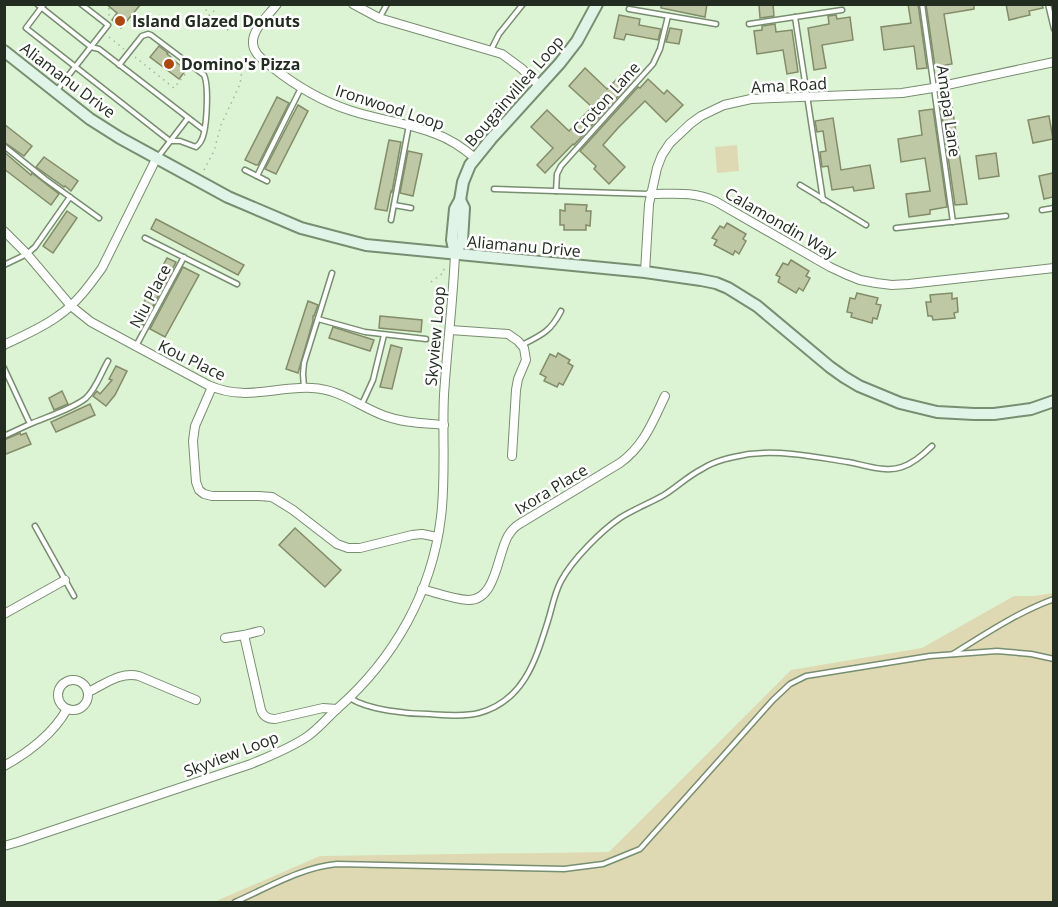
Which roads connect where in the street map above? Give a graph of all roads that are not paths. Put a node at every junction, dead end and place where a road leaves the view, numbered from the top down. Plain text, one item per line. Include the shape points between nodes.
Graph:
1 (81, 4) edge
2 (277, 4) edge
3 (353, 4) edge
4 (387, 4) edge
5 (523, 4) edge
6 (597, 4) edge
7 (922, 4) edge
8 (1048, 4) edge
9 (41, 6) edge
10 (629, 9) dead end
11 (842, 10) dead end
12 (668, 16) junction
13 (795, 17) junction
14 (380, 18) junction
15 (716, 24) dead end
16 (749, 24) dead end
17 (1053, 29) edge
18 (92, 46) junction
19 (491, 50) junction
20 (4, 51) edge
21 (1053, 62) edge
22 (119, 65) junction
23 (75, 67) junction
24 (539, 85) junction
25 (301, 87) junction
26 (933, 88) junction
27 (56, 92) junction
28 (807, 96) junction
29 (188, 118) junction
30 (409, 124) junction
31 (204, 131) junction
32 (170, 141) junction
33 (4, 146) edge
34 (157, 158) junction
35 (475, 158) junction
36 (245, 170) dead end
37 (257, 176) junction
38 (267, 181) dead end
39 (800, 185) dead end
40 (494, 189) dead end
41 (556, 191) junction
42 (650, 194) junction
43 (70, 197) junction
44 (823, 200) junction
45 (394, 205) junction
46 (411, 208) dead end
47 (1053, 208) edge
48 (1042, 210) dead end
49 (1006, 216) dead end
50 (99, 218) dead end
51 (391, 220) dead end
52 (953, 222) junction
53 (866, 225) dead end
54 (896, 228) dead end
55 (4, 231) edge
56 (145, 238) dead end
57 (27, 254) junction
58 (455, 254) junction
59 (184, 257) junction
60 (4, 265) edge
61 (1053, 268) edge
62 (645, 272) junction
63 (332, 273) dead end
64 (237, 284) dead end
65 (71, 306) junction
66 (561, 311) dead end
67 (317, 319) junction
68 (450, 330) junction
69 (384, 335) junction
70 (426, 339) dead end
71 (4, 345) edge
72 (136, 346) junction
73 (522, 346) junction
74 (108, 361) dead end
75 (4, 368) edge
76 (212, 387) junction
77 (304, 388) junction
78 (665, 396) dead end
79 (1053, 401) edge
80 (362, 405) junction
81 (30, 424) junction
82 (444, 425) junction
83 (4, 436) edge
84 (932, 446) dead end
85 (512, 456) dead end
86 (35, 526) dead end
87 (437, 537) junction
88 (65, 580) junction
89 (422, 589) junction
90 (74, 596) dead end
91 (1053, 598) edge
92 (4, 614) edge
93 (260, 631) dead end
94 (244, 635) junction
95 (225, 638) dead end
96 (952, 655) junction
97 (1053, 659) edge
98 (88, 692) junction
99 (350, 698) junction
100 (196, 700) dead end
101 (67, 709) junction
102 (337, 709) junction
103 (4, 766) edge
104 (4, 846) edge
105 (235, 903) edge

1 - 18 lane via 108,26
2 - 25 street, Ironwood Loop via 255,32 254,48
3 - 14 street
4 - 14 lane
5 - 19 lane via 499,33
6 - 24 street, Bougainvillea Loop via 577,41
7 - 26 lane, Amapa Lane
8 - 17 lane
9 - 18 lane
9 - 23 lane via 26,28
10 - 12 lane
11 - 13 lane
12 - 15 lane
12 - 41 lane, Croton Lane via 652,64 561,166
13 - 16 lane
13 - 28 lane
14 - 19 street
18 - 22 lane
18 - 23 lane
19 - 24 street via 514,62
20 - 27 street, Aliamanu Drive
21 - 26 street, Ama Road
22 - 29 lane
22 - 31 lane via 142,36 148,34 192,65 207,82
23 - 27 lane
23 - 32 lane
24 - 35 street, Bougainvillea Loop
25 - 30 street, Ironwood Loop via 352,112
25 - 37 lane
26 - 28 street, Ama Road via 902,93
26 - 52 lane, Amapa Lane
27 - 34 street, Aliamanu Drive via 100,125
28 - 42 street, Ama Road via 750,99 701,116 662,155
28 - 44 lane
29 - 31 lane
29 - 32 lane
30 - 35 street, Ironwood Loop via 439,135
30 - 45 lane
31 - 32 lane via 196,147
32 - 34 lane
33 - 43 lane
34 - 58 street, Aliamanu Drive via 228,197 301,228 366,244
34 - 65 street via 102,268
35 - 58 street, Bougainvillea Loop via 455,209
36 - 37 lane
37 - 38 lane
39 - 44 lane
40 - 41 lane, Calamondin Way
41 - 42 lane, Calamondin Way
42 - 61 street, Calamondin Way via 703,196 830,267 876,283 909,284
42 - 62 street, Ama Road
43 - 50 lane
43 - 57 lane
44 - 53 lane
45 - 46 lane
45 - 51 lane
47 - 48 lane
49 - 52 lane
52 - 54 lane
55 - 57 street, Kou Place
56 - 59 lane, Niu Place
57 - 60 lane
57 - 65 street, Kou Place
58 - 62 street, Aliamanu Drive
58 - 68 street, Skyview Loop
59 - 64 lane, Niu Place
59 - 72 lane, Niu Place
62 - 79 street, Aliamanu Drive via 728,288 757,306 844,377 900,403 937,411 994,414 1031,409
63 - 67 lane
65 - 71 street
65 - 72 street, Kou Place via 91,322
66 - 73 lane via 549,330
67 - 69 lane
67 - 77 lane via 303,368
68 - 73 street via 505,334
68 - 82 street, Skyview Loop
69 - 70 lane
69 - 80 lane
72 - 76 street, Kou Place
73 - 85 street via 526,360 516,390
74 - 81 lane via 86,398
75 - 81 lane
76 - 77 street, Kou Place via 247,394
76 - 87 street via 195,426 193,441 196,482 204,494 272,497 348,548 412,535
77 - 80 street, Kou Place via 330,391
78 - 89 street, Ixora Place via 647,435 633,453 514,528 484,594 466,600
80 - 82 street, Kou Place via 405,422
81 - 83 lane
82 - 87 street, Skyview Loop via 443,496
84 - 99 lane via 919,459 901,468 882,469 790,453 766,453 725,459 703,468 666,494 621,517 574,561 554,598 531,666 515,693 500,705 478,713 405,713 359,704
86 - 88 lane
87 - 89 street, Skyview Loop
88 - 90 lane
88 - 92 street
89 - 99 street, Skyview Loop via 390,650
91 - 96 lane
93 - 94 street
94 - 95 street
94 - 102 street via 261,710 266,717
96 - 97 lane via 997,651
96 - 105 lane via 806,676 790,684 640,849 603,864 564,870 326,865
98 - 100 street via 131,674
98 - 101 street via 81,708
98 - 101 street via 78,681 64,684 59,698
99 - 102 street, Skyview Loop
101 - 103 street via 29,750
102 - 104 street, Skyview Loop via 308,736 251,764

